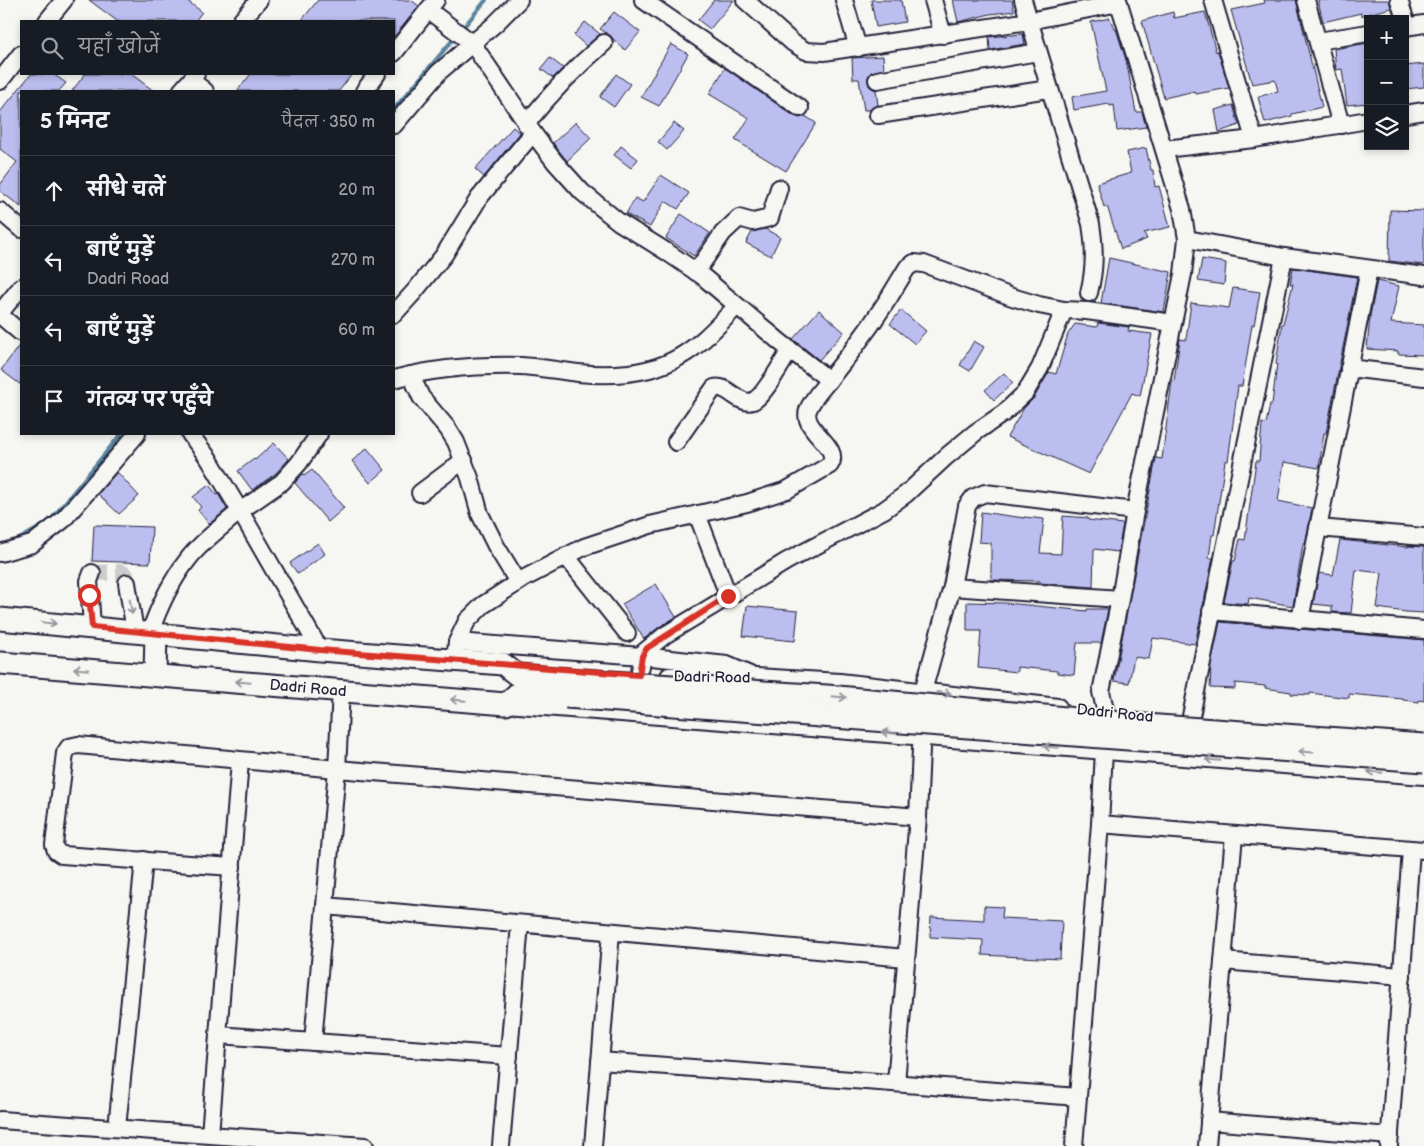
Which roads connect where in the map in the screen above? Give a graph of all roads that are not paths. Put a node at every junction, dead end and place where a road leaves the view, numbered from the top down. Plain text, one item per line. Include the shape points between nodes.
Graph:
1 (259, 0) edge
2 (519, 0) edge
3 (643, 0) edge
4 (745, 0) edge
5 (844, 0) edge
6 (933, 0) edge
7 (1023, 0) edge
8 (1213, 0) edge
9 (1306, 0) edge
10 (1400, 0) edge
11 (62, 1) edge
12 (1119, 2) edge
13 (432, 5) edge
14 (1404, 15) edge
15 (48, 20) edge
16 (242, 20) edge
17 (1029, 21) junction
18 (1409, 23) edge
19 (1424, 24) edge
20 (943, 35) junction
21 (1364, 35) edge
22 (468, 40) junction
23 (1318, 42) junction
24 (604, 43) dead end
25 (858, 48) junction
26 (395, 52) edge
27 (1038, 52) junction
28 (20, 55) edge
29 (2, 75) edge
30 (377, 75) edge
31 (877, 80) dead end
32 (189, 82) edge
33 (1049, 89) junction
34 (203, 90) edge
35 (365, 90) edge
36 (800, 108) dead end
37 (1424, 111) edge
38 (1409, 113) edge
39 (878, 115) dead end
40 (1364, 121) edge
41 (395, 124) edge
42 (1342, 125) junction
43 (529, 129) junction
44 (1254, 139) junction
45 (1164, 149) junction
46 (778, 188) dead end
47 (0, 211) edge
48 (20, 227) edge
49 (1187, 239) junction
50 (1284, 257) junction
51 (1369, 269) junction
52 (696, 272) junction
53 (1424, 276) edge
54 (20, 288) edge
55 (1089, 293) dead end
56 (737, 306) junction
57 (1064, 310) junction
58 (395, 313) edge
59 (0, 314) edge
60 (1173, 323) junction
61 (20, 333) edge
62 (790, 350) junction
63 (1349, 368) junction
64 (411, 375) junction
65 (1424, 376) edge
66 (395, 379) edge
67 (829, 380) junction
68 (136, 435) edge
69 (191, 435) edge
70 (318, 435) edge
71 (676, 442) dead end
72 (464, 460) junction
73 (420, 493) dead end
74 (240, 511) junction
75 (1135, 512) junction
76 (697, 514) junction
77 (1318, 528) junction
78 (1424, 537) edge
79 (0, 554) edge
80 (566, 556) junction
81 (92, 573) dead end
82 (127, 582) tunnel mouth
83 (518, 582) junction
84 (952, 586) junction
85 (728, 596) junction
86 (1120, 599) junction
87 (1211, 611) junction
88 (0, 619) edge
89 (1300, 620) junction
90 (92, 627) junction
91 (1424, 630) edge
92 (147, 633) junction
93 (628, 633) dead end
94 (320, 650) junction
95 (456, 651) junction
96 (642, 656) junction
97 (4, 663) edge
98 (503, 664) junction
99 (155, 675) junction
100 (639, 675) junction
101 (756, 677) junction
102 (801, 680) junction
103 (565, 688) junction
104 (341, 690) junction
105 (923, 691) junction
106 (506, 704) junction
107 (1106, 713) junction
108 (1190, 721) junction
109 (801, 727) junction
110 (1424, 735) edge
111 (922, 736) junction
112 (1424, 745) edge
113 (1104, 751) junction
114 (240, 761) junction
115 (1424, 761) edge
116 (337, 769) junction
117 (1424, 776) edge
118 (918, 817) junction
119 (1100, 824) junction
120 (1234, 835) junction
121 (1418, 850) edge
122 (144, 860) junction
123 (232, 867) junction
124 (325, 906) junction
125 (520, 924) junction
126 (611, 932) junction
127 (906, 958) junction
128 (1223, 960) junction
129 (1402, 976) junction
130 (218, 1035) junction
131 (313, 1042) junction
132 (509, 1056) junction
133 (600, 1061) junction
134 (896, 1083) junction
135 (1078, 1097) junction
136 (0, 1120) edge
137 (1209, 1121) junction
138 (117, 1128) junction
139 (210, 1135) junction
140 (1389, 1141) edge
141 (355, 1146) edge
142 (501, 1146) edge
143 (594, 1146) edge
144 (1074, 1146) edge
145 (1207, 1146) edge

1 - 16 street
2 - 22 street
3 - 36 street
4 - 25 street via 792,43 806,51
5 - 25 street
6 - 20 street
7 - 17 street
8 - 44 street
9 - 23 street
10 - 14 street
11 - 15 street
12 - 17 street
12 - 45 street
13 - 22 street via 443,22
13 - 26 street
17 - 20 street
17 - 27 street
18 - 19 street
20 - 25 street
21 - 23 street
22 - 41 street
22 - 43 street
23 - 42 street
24 - 43 street via 551,93
27 - 31 street
27 - 33 street
28 - 29 street
30 - 35 street
32 - 34 street
33 - 39 street
33 - 55 street via 1091,224 1095,248
37 - 38 street
40 - 42 street
42 - 44 street
43 - 52 street via 582,192 619,222
43 - 58 street via 479,198 444,255
44 - 45 street
45 - 49 street via 1182,209
46 - 52 street via 770,218 753,222 739,218 722,233
47 - 48 street
49 - 50 street
49 - 60 street
50 - 51 street
50 - 87 street
51 - 53 street
51 - 63 street
52 - 56 street
54 - 59 street
56 - 62 street
56 - 64 street via 706,339 680,357 652,368 618,374 524,366 478,366
57 - 60 street
57 - 67 street via 1012,297 914,263 907,268 874,321
57 - 85 street via 1040,368 1025,393 1004,412 884,510
59 - 61 street
60 - 75 street
62 - 67 street
62 - 71 street via 754,401 747,402 722,388 714,388
63 - 65 street
63 - 77 street
64 - 66 street
64 - 72 street via 421,397 448,429
67 - 76 street via 808,410 807,417 830,450 830,465 787,490
68 - 79 street via 63,520 32,544
69 - 74 street
70 - 74 street via 282,482
72 - 73 street
72 - 83 street via 480,514
74 - 92 street via 190,557 171,583
74 - 94 street
75 - 84 street via 985,492 973,498 967,506
75 - 86 street
76 - 80 street via 650,525
76 - 85 street
77 - 78 street
77 - 89 street
80 - 83 street
80 - 93 street
81 - 90 street via 89,581
82 -> 92 street
83 - 95 street via 467,621
84 - 86 street
84 - 105 street
85 - 96 street via 665,635 647,648
86 - 107 street via 1101,692
87 - 89 street
87 - 108 street
88 -> 90 main road, Dadri Road
89 - 91 street
90 - 92 main road, Dadri Road
92 - 94 main road, Dadri Road
92 - 99 main road
94 - 95 main road, Dadri Road
95 - 96 street
95 - 98 main road, Dadri Road
96 - 100 street
96 - 101 street via 727,665
99 -> 97 main road, Dadri Road
98 - 100 street, Dadri Road
98 - 103 main road via 517,676
104 -> 99 main road, Dadri Road
100 - 101 street, Dadri Road
101 - 102 street, Dadri Road
102 - 105 street, Dadri Road
102 - 109 street
103 - 106 main road via 518,693
103 -> 112 main road, bridge via 827,696 1131,724
115 -> 103 main road, bridge
106 -> 104 main road, Dadri Road
104 - 116 street
105 -> 107 street, Dadri Road
105 - 111 street
106 - 109 street, Dadri Road
107 - 108 street, Dadri Road
108 - 110 street, Dadri Road
111 -> 109 street, Dadri Road
113 -> 111 street, Dadri Road
111 - 118 street
117 -> 113 street, Dadri Road
113 - 119 street
114 - 116 street
114 - 122 street via 78,745 69,747 65,753 54,845 56,851 62,855
114 - 123 street
116 - 118 street
116 - 124 street
118 - 127 street
119 - 120 street
119 - 135 street
120 - 121 street
120 - 128 street
121 - 129 street
122 - 123 street
122 - 138 street
123 - 130 street
124 - 125 street
124 - 131 street
125 - 126 street
125 - 132 street
126 - 127 street
126 - 133 street
127 - 134 street
128 - 129 street
128 - 137 street
129 - 140 street
130 - 131 street
130 - 139 street
131 - 132 street
132 - 142 street
133 - 134 street
133 - 143 street
134 - 135 street
135 - 144 street
136 - 138 street
137 - 140 street
137 - 145 street
138 - 139 street
139 - 141 street

